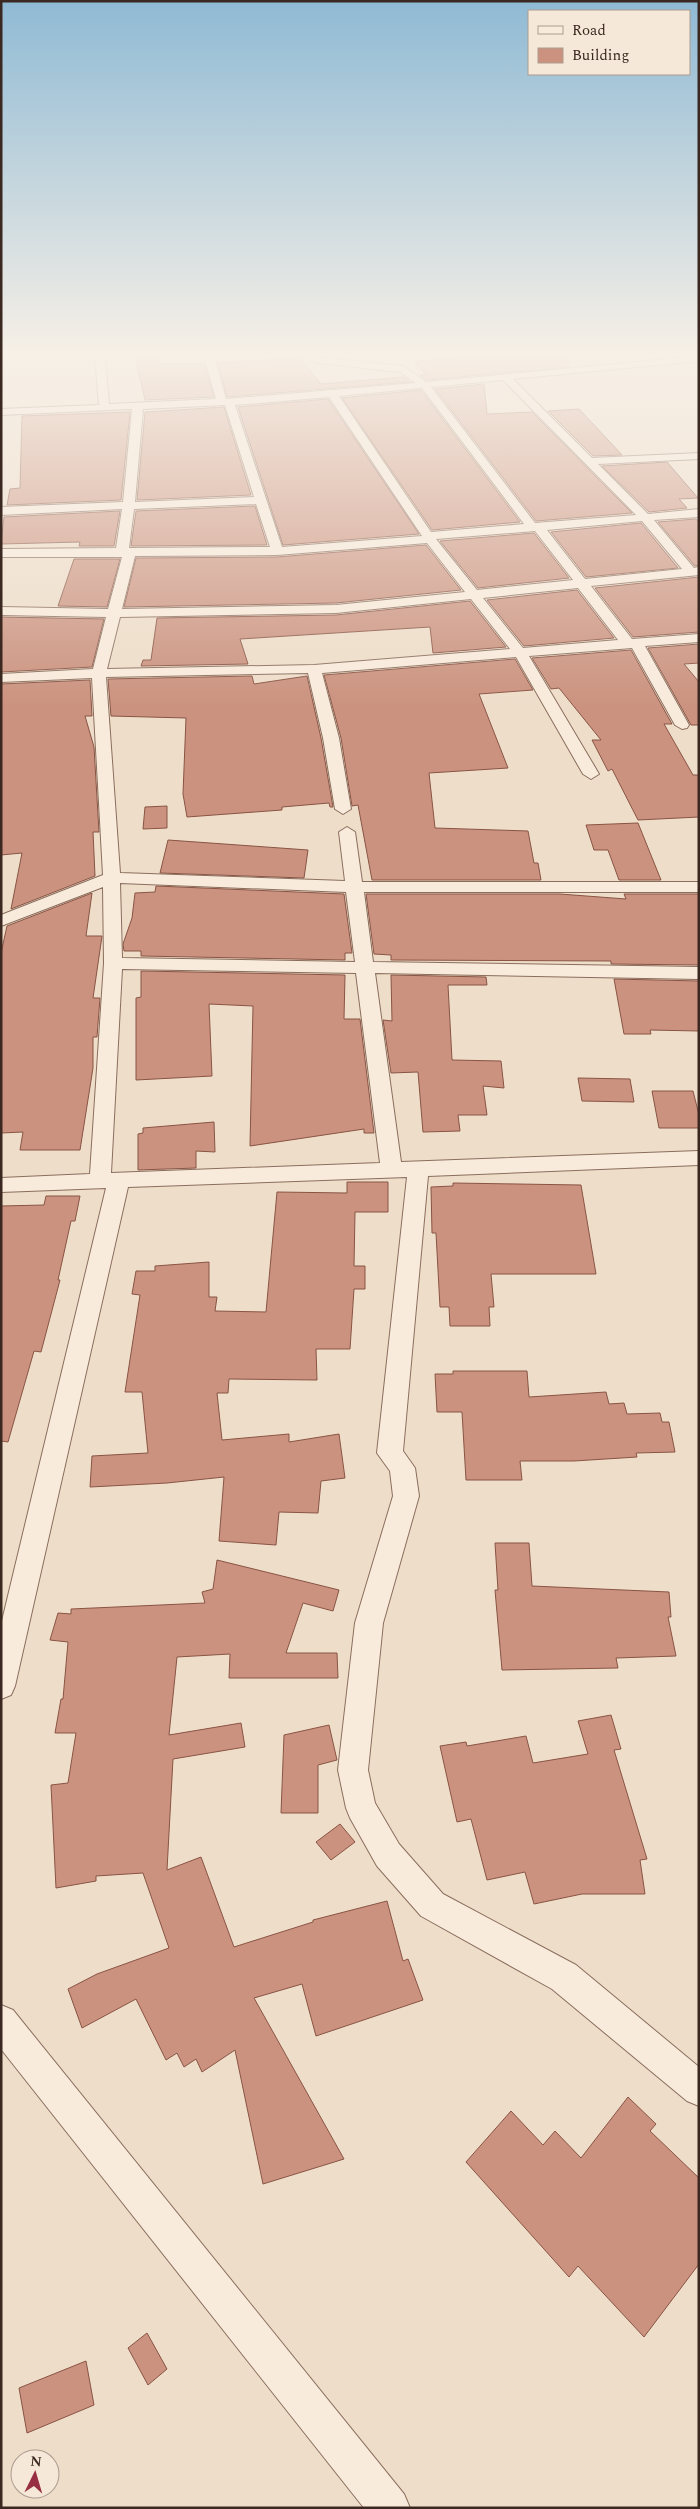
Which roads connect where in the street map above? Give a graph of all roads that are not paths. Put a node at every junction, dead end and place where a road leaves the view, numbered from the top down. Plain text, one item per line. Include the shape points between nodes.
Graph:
1 (133, 473) edge
2 (250, 473) edge
3 (384, 473) edge
4 (493, 473) edge
5 (601, 473) edge
6 (259, 500) junction
7 (130, 505) junction
8 (1, 511) edge
9 (699, 512) edge
10 (645, 517) junction
11 (535, 527) junction
12 (429, 537) junction
13 (277, 551) junction
14 (125, 553) junction
15 (1, 554) edge
16 (697, 571) edge
17 (583, 583) junction
18 (472, 594) junction
19 (1, 611) edge
20 (114, 613) junction
21 (699, 638) edge
22 (633, 644) junction
23 (520, 654) junction
24 (314, 669) junction
25 (99, 672) junction
26 (1, 678) edge
27 (682, 725) dead end
28 (591, 774) dead end
29 (343, 809) dead end
30 (347, 832) dead end
31 (110, 874) junction
32 (354, 887) junction
33 (699, 887) edge
34 (2, 921) edge
35 (113, 963) junction
36 (364, 966) junction
37 (699, 973) edge
38 (699, 1158) edge
39 (404, 1169) junction
40 (110, 1181) junction
41 (1, 1185) edge
42 (1, 1686) edge
43 (1, 2022) edge
44 (699, 2090) edge
45 (390, 2508) edge

1 - 7 street
2 - 6 street
3 - 12 street
4 - 11 street
5 - 10 street
6 - 7 street
6 - 13 street
7 - 8 street
7 - 14 street
9 - 10 street
10 - 11 street
10 - 16 street
11 - 12 street
11 - 17 street
12 - 13 street
12 - 18 street
13 - 14 street
14 - 15 street
14 - 20 street
16 - 17 street
17 - 18 street
17 - 22 street
18 - 20 street via 336,609
18 - 23 street
19 - 20 street
20 - 25 street
21 - 22 street
22 - 23 street
22 - 27 street
23 - 24 street
23 - 28 street
24 - 25 street
24 - 29 street via 331,738
25 - 26 street
25 - 31 street
30 - 32 street
31 - 32 street
31 - 34 street
31 - 35 street
32 - 33 street
32 - 36 street
35 - 36 street
35 - 40 street
36 - 37 street
36 - 39 street
38 - 39 street
39 - 40 street
39 - 44 street via 390,1453 402,1468 406,1496 370,1623 353,1770 361,1808 388,1855 432,1905 564,1977
40 - 41 street
40 - 42 street
43 - 45 street

